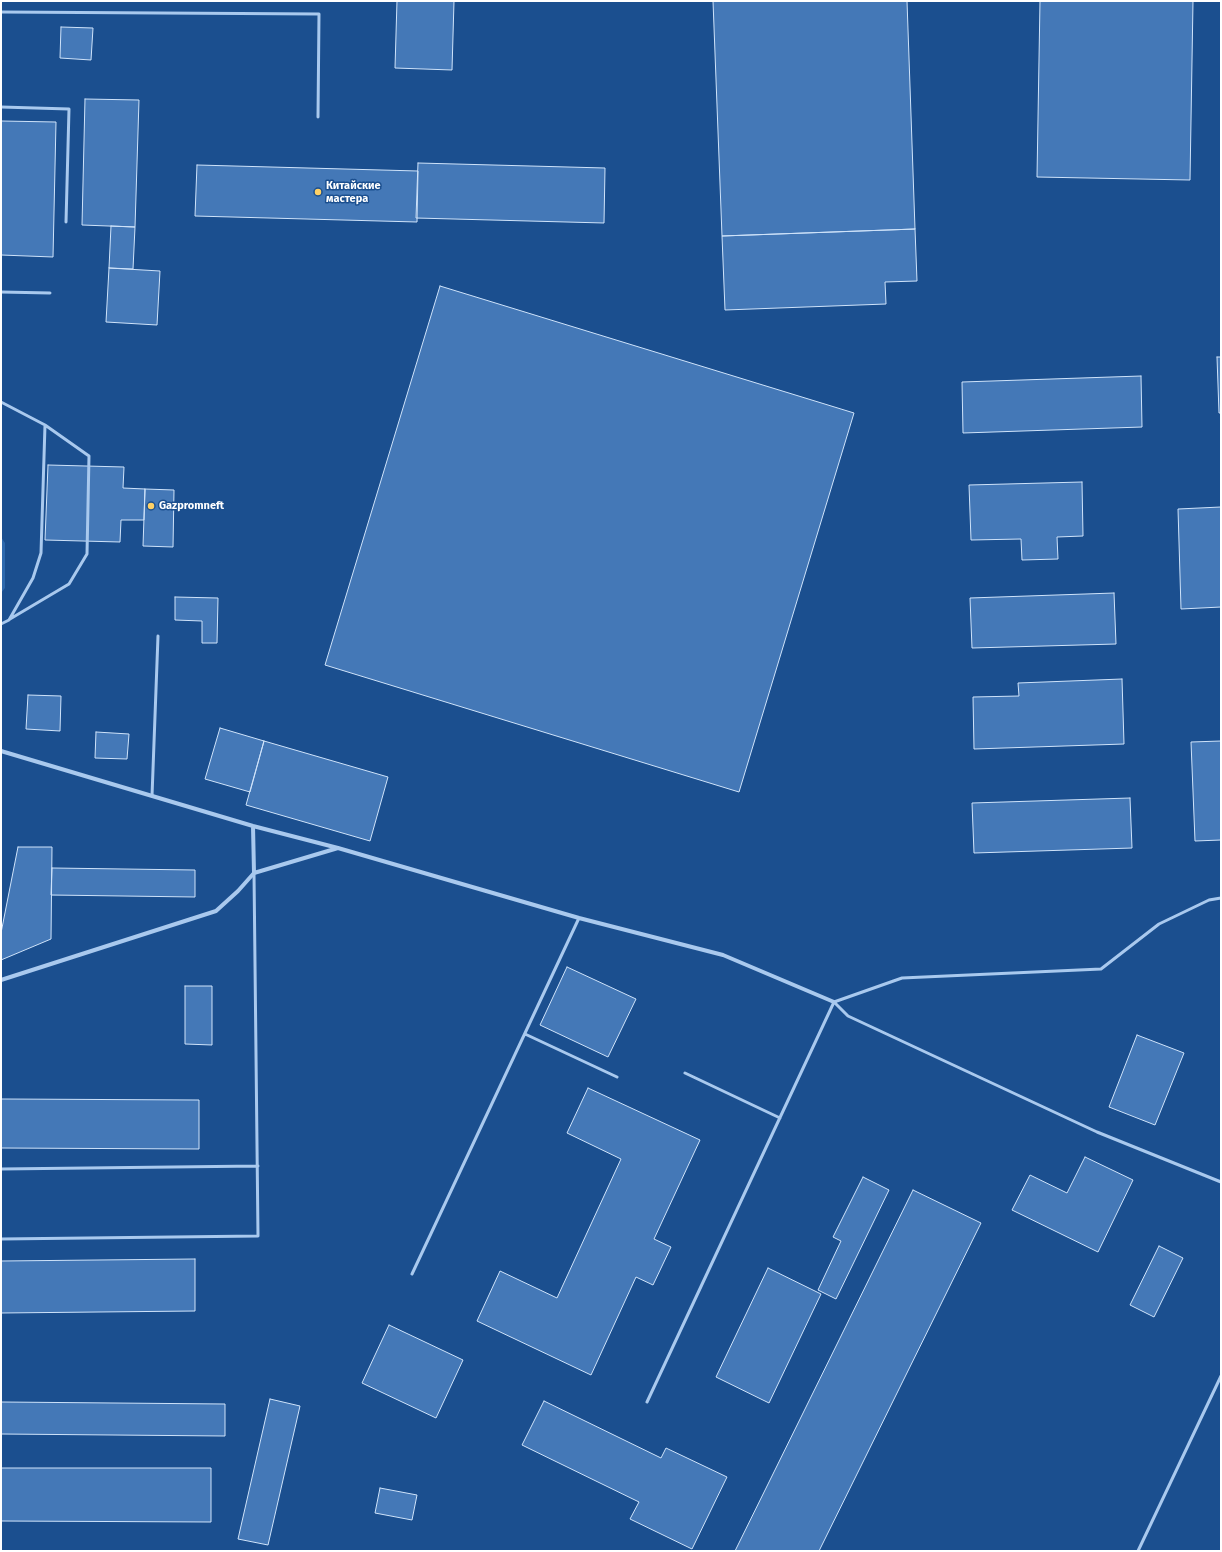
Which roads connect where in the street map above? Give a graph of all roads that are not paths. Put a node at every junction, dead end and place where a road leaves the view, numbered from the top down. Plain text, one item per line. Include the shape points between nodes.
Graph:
1 (1, 12) edge
2 (1, 107) edge
3 (318, 117) dead end
4 (66, 222) dead end
5 (1, 292) edge
6 (50, 293) dead end
7 (1, 402) edge
8 (45, 425) junction
9 (9, 620) junction
10 (1, 624) edge
11 (158, 636) dead end
12 (1, 751) edge
13 (152, 796) junction
14 (253, 826) junction
15 (338, 848) junction
16 (254, 873) junction
17 (1221, 898) edge
18 (579, 918) junction
19 (1, 980) edge
20 (834, 1002) junction
21 (525, 1034) junction
22 (685, 1073) dead end
23 (617, 1077) dead end
24 (780, 1118) junction
25 (258, 1166) junction
26 (1, 1169) edge
27 (1221, 1182) edge
28 (1, 1239) edge
29 (412, 1274) dead end
30 (1221, 1376) edge
31 (647, 1402) dead end
32 (1138, 1551) edge

1 - 3 lane via 319,14
2 - 4 lane via 69,109
5 - 6 lane
7 - 8 lane
8 - 9 lane via 41,553 34,578
8 - 9 lane via 89,456 87,554 69,584
9 - 10 lane
11 - 13 lane
12 - 13 street
13 - 14 street
14 - 15 street
14 - 16 street
15 - 16 street
15 - 18 street
16 - 19 street via 216,911
16 - 25 lane
17 - 20 lane via 1209,900 1159,924 1101,970 902,978
18 - 20 street via 723,955
18 - 21 lane
20 - 24 lane
20 - 27 lane via 848,1016 1097,1132
21 - 23 lane
21 - 29 lane
22 - 24 lane
24 - 31 lane
25 - 26 lane
25 - 28 lane via 258,1236
30 - 32 lane

